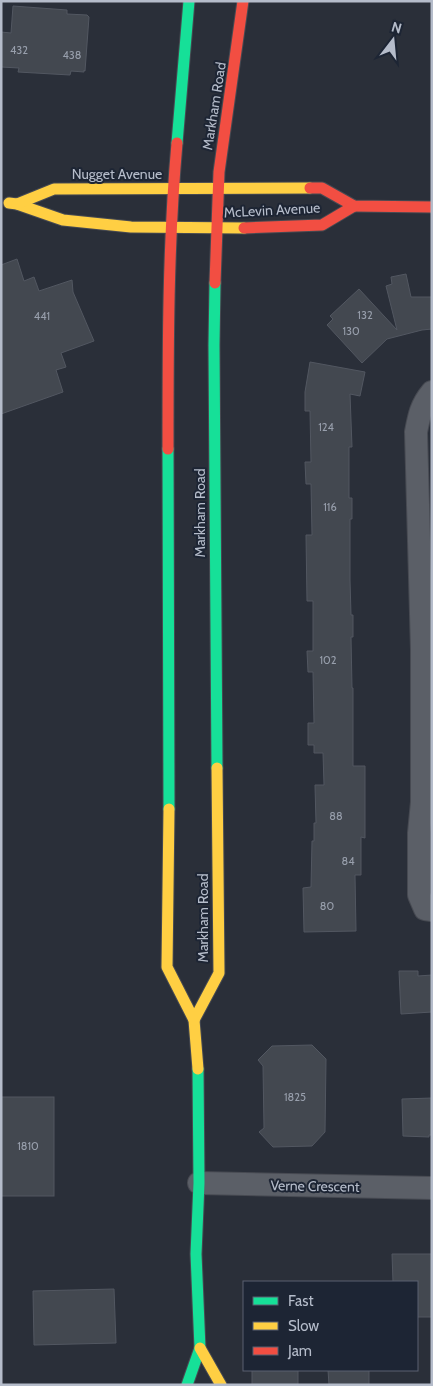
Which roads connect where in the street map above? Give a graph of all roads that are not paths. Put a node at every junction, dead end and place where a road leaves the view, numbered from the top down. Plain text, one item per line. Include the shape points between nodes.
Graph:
1 (189, 1) edge
2 (243, 1) edge
3 (173, 189) junction
4 (219, 189) junction
5 (1, 203) edge
6 (17, 204) junction
7 (354, 206) junction
8 (432, 207) edge
9 (172, 227) junction
10 (218, 228) junction
11 (432, 392) edge
12 (427, 650) edge
13 (432, 910) edge
14 (194, 1020) junction
15 (199, 1183) junction
16 (432, 1188) edge
17 (200, 1348) junction
18 (187, 1385) edge
19 (221, 1385) edge

1 - 3 main road
2 - 4 main road, Markham Road
3 - 4 main road, Nugget Avenue
3 - 6 main road, Nugget Avenue via 54,189
3 - 9 main road
4 - 7 main road, McLevin Avenue via 322,188
4 - 10 main road, Markham Road
5 - 6 main road, Nugget Avenue
6 - 9 main road, Nugget Avenue via 63,220 131,227
7 - 8 main road, McLevin Avenue
7 - 10 main road, McLevin Avenue via 322,226
9 - 10 main road, Nugget Avenue
9 - 14 main road via 168,364 170,751 166,967
10 - 14 main road, Markham Road via 214,345 219,973
11 - 12 street via 424,401 416,432
12 - 13 street via 419,895 425,909
14 - 15 main road
15 - 16 street, Verne Crescent
15 - 17 main road via 196,1254
17 - 18 main road
17 - 19 main road

